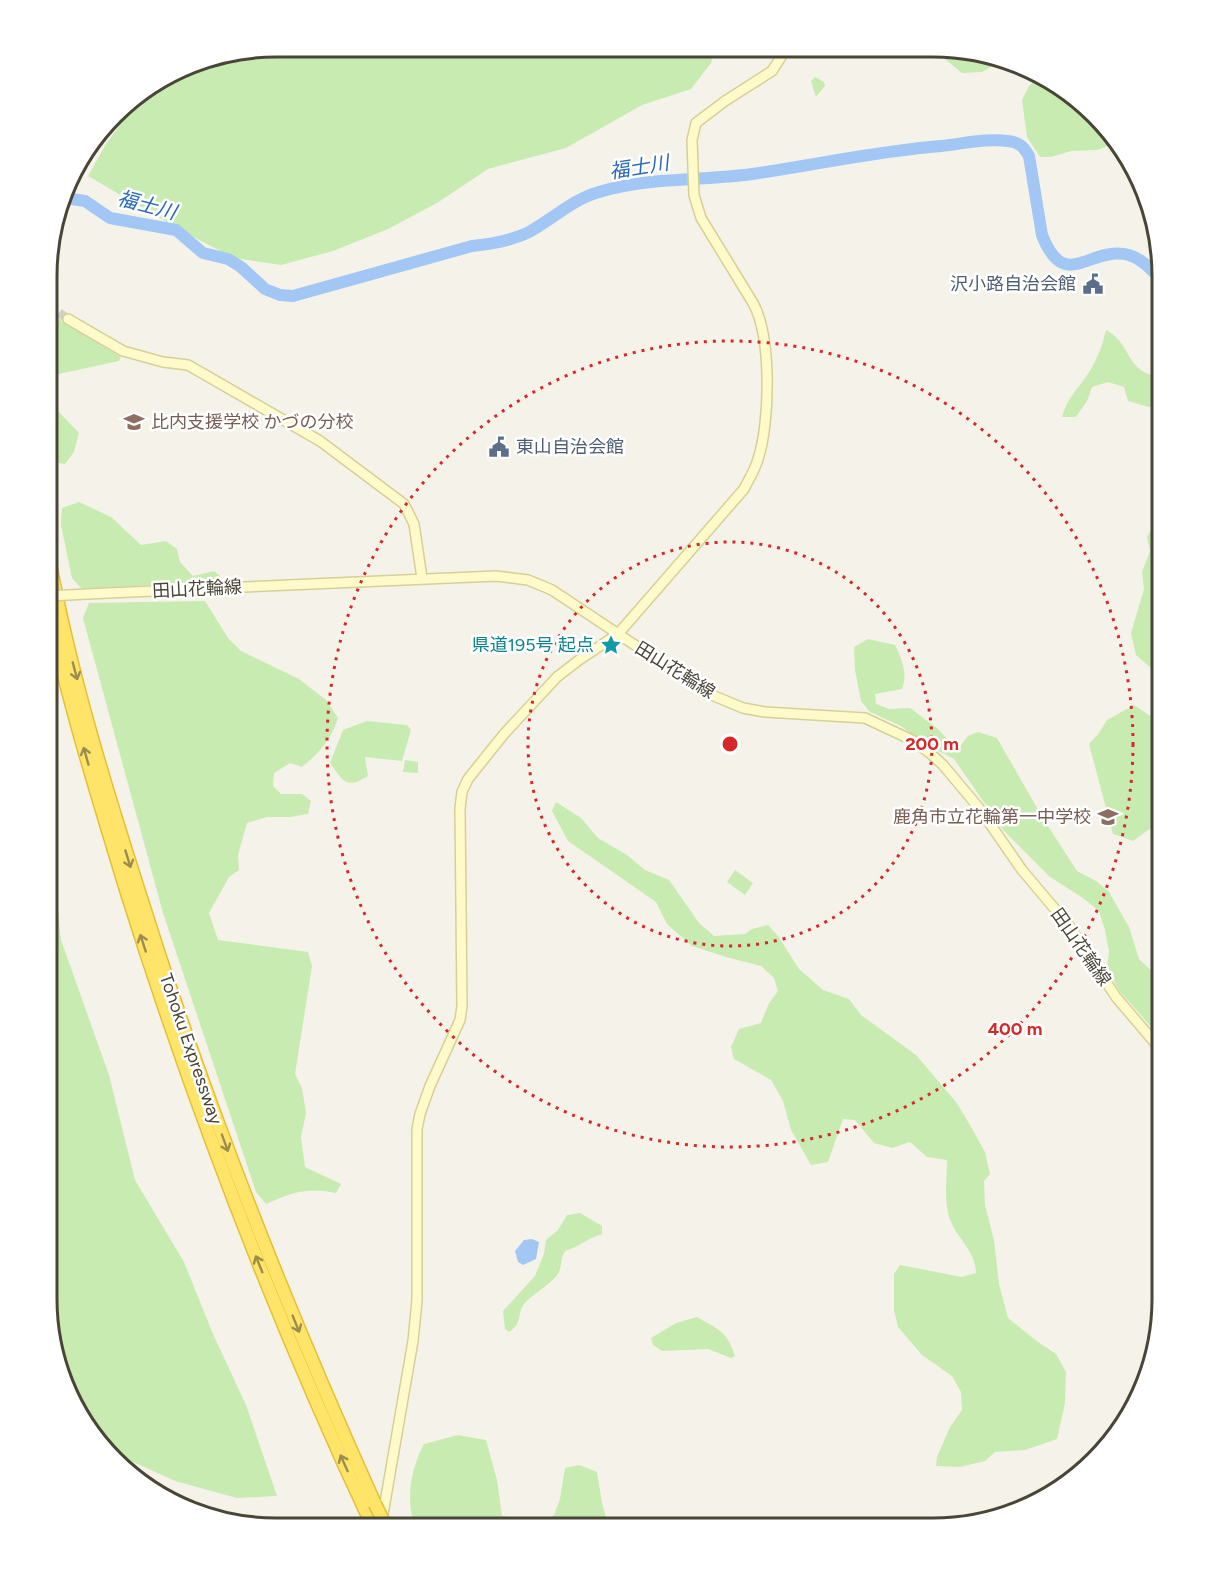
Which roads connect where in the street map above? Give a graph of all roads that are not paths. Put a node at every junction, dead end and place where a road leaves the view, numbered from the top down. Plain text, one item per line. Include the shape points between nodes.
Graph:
1 (781, 57) edge
2 (68, 319) tunnel mouth
3 (422, 578) junction
4 (57, 596) edge
5 (57, 598) edge
6 (618, 634) junction
7 (57, 643) edge
8 (1152, 1039) edge
9 (369, 1518) edge
10 (382, 1518) edge
11 (382, 1518) edge

1 - 6 street via 772,71 696,123 692,140 694,195 707,229 759,313 763,331 767,389 758,462 744,489
2 - 3 street via 123,351 189,365 320,441 404,504 414,524
3 - 4 street, 田山花輪線, bridge
3 - 6 street, 田山花輪線 via 496,576 528,580 552,590
5 -> 11 highway, Tohoku Expressway, bridge via 128,858 176,1008 261,1239
6 - 8 street, 田山花輪線 via 707,693 743,708 865,718 914,741 944,765 979,808 1022,870 1070,927 1116,997
6 - 10 street via 558,676 477,766 462,792 462,1006 417,1129 417,1300
9 -> 7 highway, Tohoku Expressway via 286,1330 191,1084 117,861

